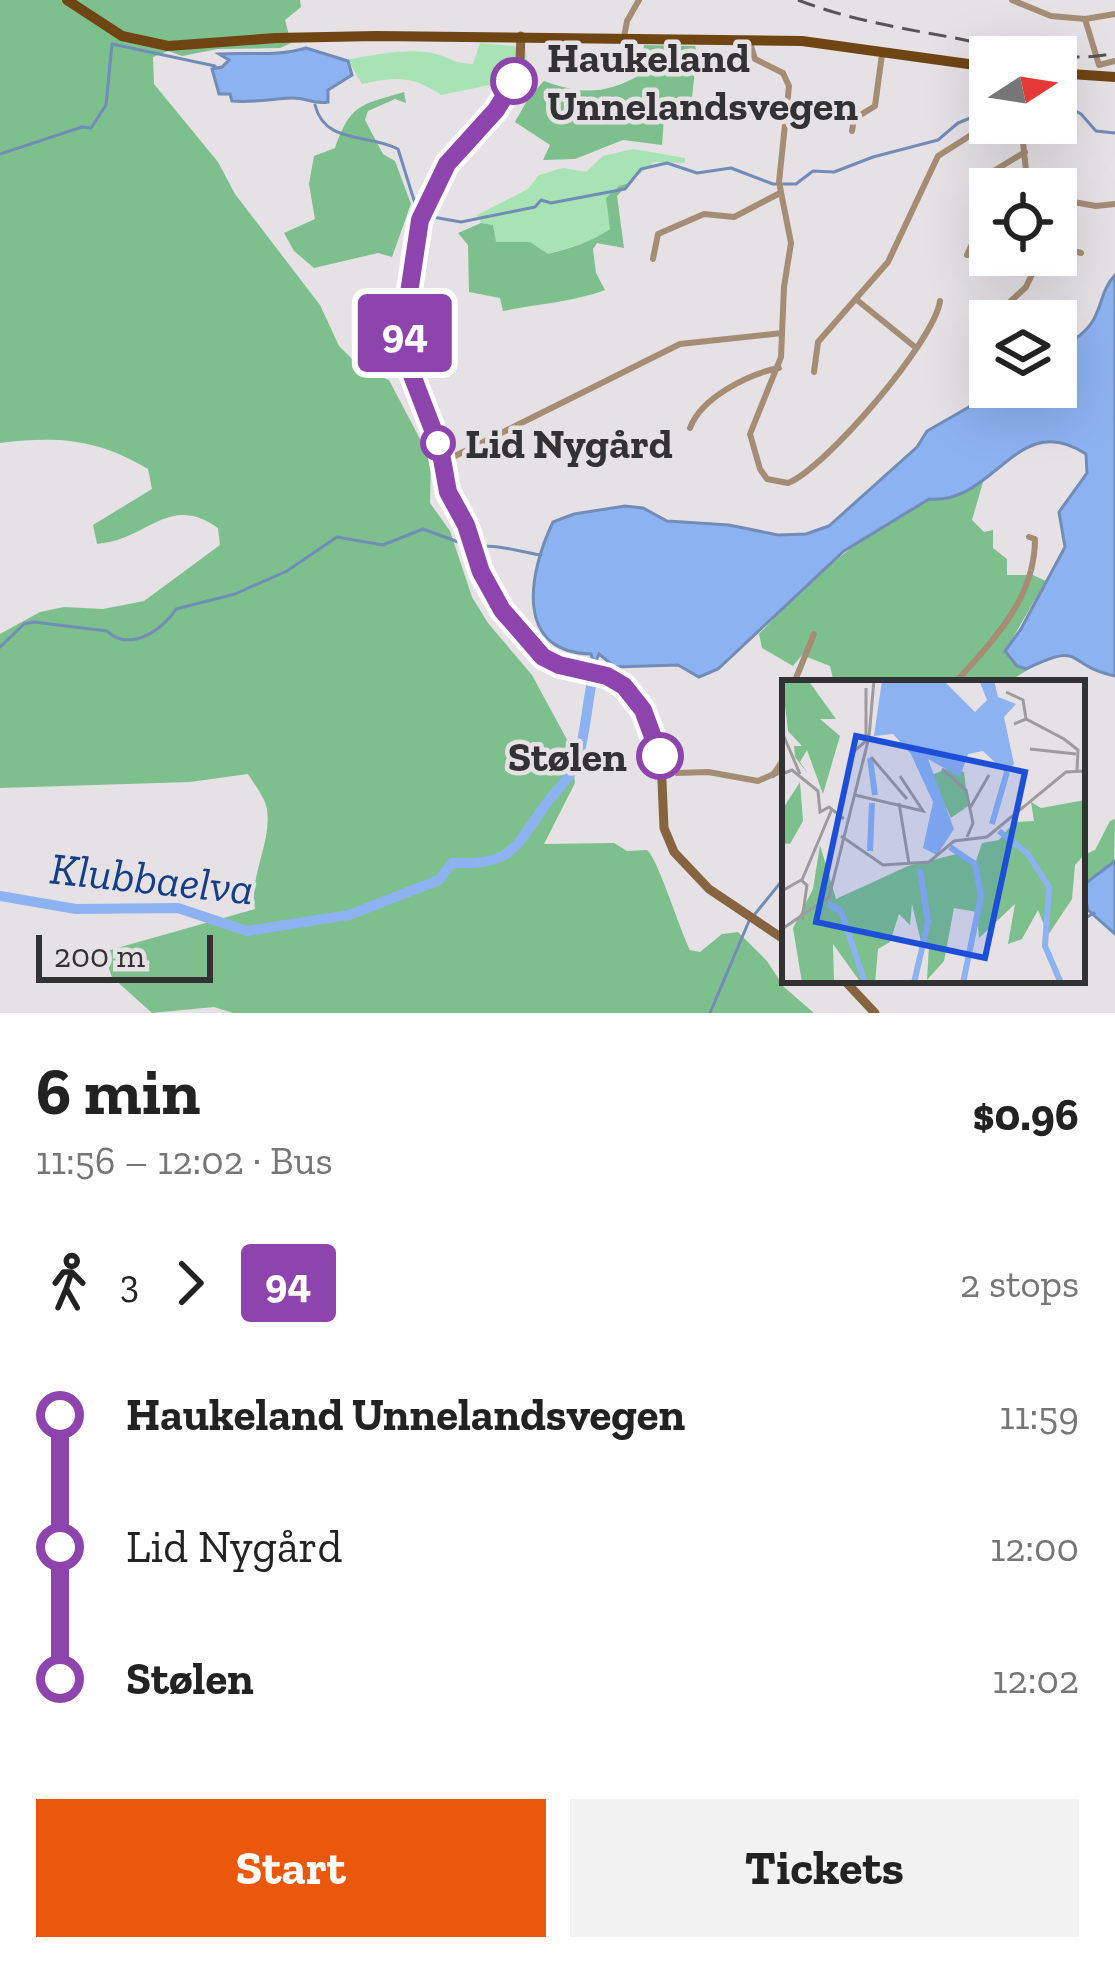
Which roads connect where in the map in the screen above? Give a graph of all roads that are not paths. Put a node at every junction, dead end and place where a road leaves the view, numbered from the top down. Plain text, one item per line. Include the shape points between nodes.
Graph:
1 (67, 0) edge
2 (639, 0) edge
3 (1012, 0) edge
4 (1115, 14) edge
5 (1085, 20) junction
6 (521, 36) junction
7 (624, 37) junction
8 (749, 40) junction
9 (882, 50) junction
10 (1115, 61) edge
11 (969, 64) edge
12 (1077, 74) edge
13 (1115, 77) edge
14 (852, 130) dead end
15 (969, 136) edge
16 (1023, 144) edge
17 (1024, 152) junction
18 (1026, 168) edge
19 (780, 188) junction
20 (1077, 203) edge
21 (1115, 204) edge
22 (1077, 252) edge
23 (1081, 253) dead end
24 (967, 255) dead end
25 (653, 259) dead end
26 (1031, 276) edge
27 (857, 299) junction
28 (1012, 300) edge
29 (940, 301) dead end
30 (782, 333) junction
31 (916, 348) junction
32 (779, 368) junction
33 (814, 372) dead end
34 (690, 428) dead end
35 (443, 462) junction
36 (1029, 537) dead end
37 (814, 634) dead end
38 (795, 680) edge
39 (958, 680) edge
40 (661, 758) junction
41 (782, 762) edge
42 (782, 771) edge
43 (771, 778) junction
44 (782, 938) edge
45 (847, 983) edge
46 (875, 1013) edge

1 - 6 main road via 122,36 168,46
2 - 7 street
3 - 5 street
4 - 5 street
5 - 10 street via 1099,65
6 - 7 main road
6 - 35 main road via 510,88 447,164 417,229 407,358
7 - 8 main road
8 - 9 main road
8 - 19 street via 754,59 783,73 789,86
9 - 11 main road
9 - 14 street via 875,106 854,119
12 - 13 main road
15 - 27 street via 938,156 896,250
16 - 17 street
17 - 18 street
17 - 24 street via 983,182 979,229
19 - 25 street via 734,217 704,214 658,234
19 - 30 street via 791,243
20 - 21 street
22 - 23 street
26 - 28 street
27 - 31 street
27 - 33 street via 818,342
29 - 31 street
30 - 32 street
30 - 35 street via 674,346
31 - 32 street via 826,458 783,484 763,474 750,434
32 - 34 street via 729,389
35 - 40 main road via 476,562 518,632 552,662 624,686
36 - 39 street via 1035,552 1022,601
37 - 38 street
40 - 43 street via 684,775
40 - 44 main road via 664,828 674,852 709,889
41 - 43 street
42 - 43 street
45 - 46 main road

